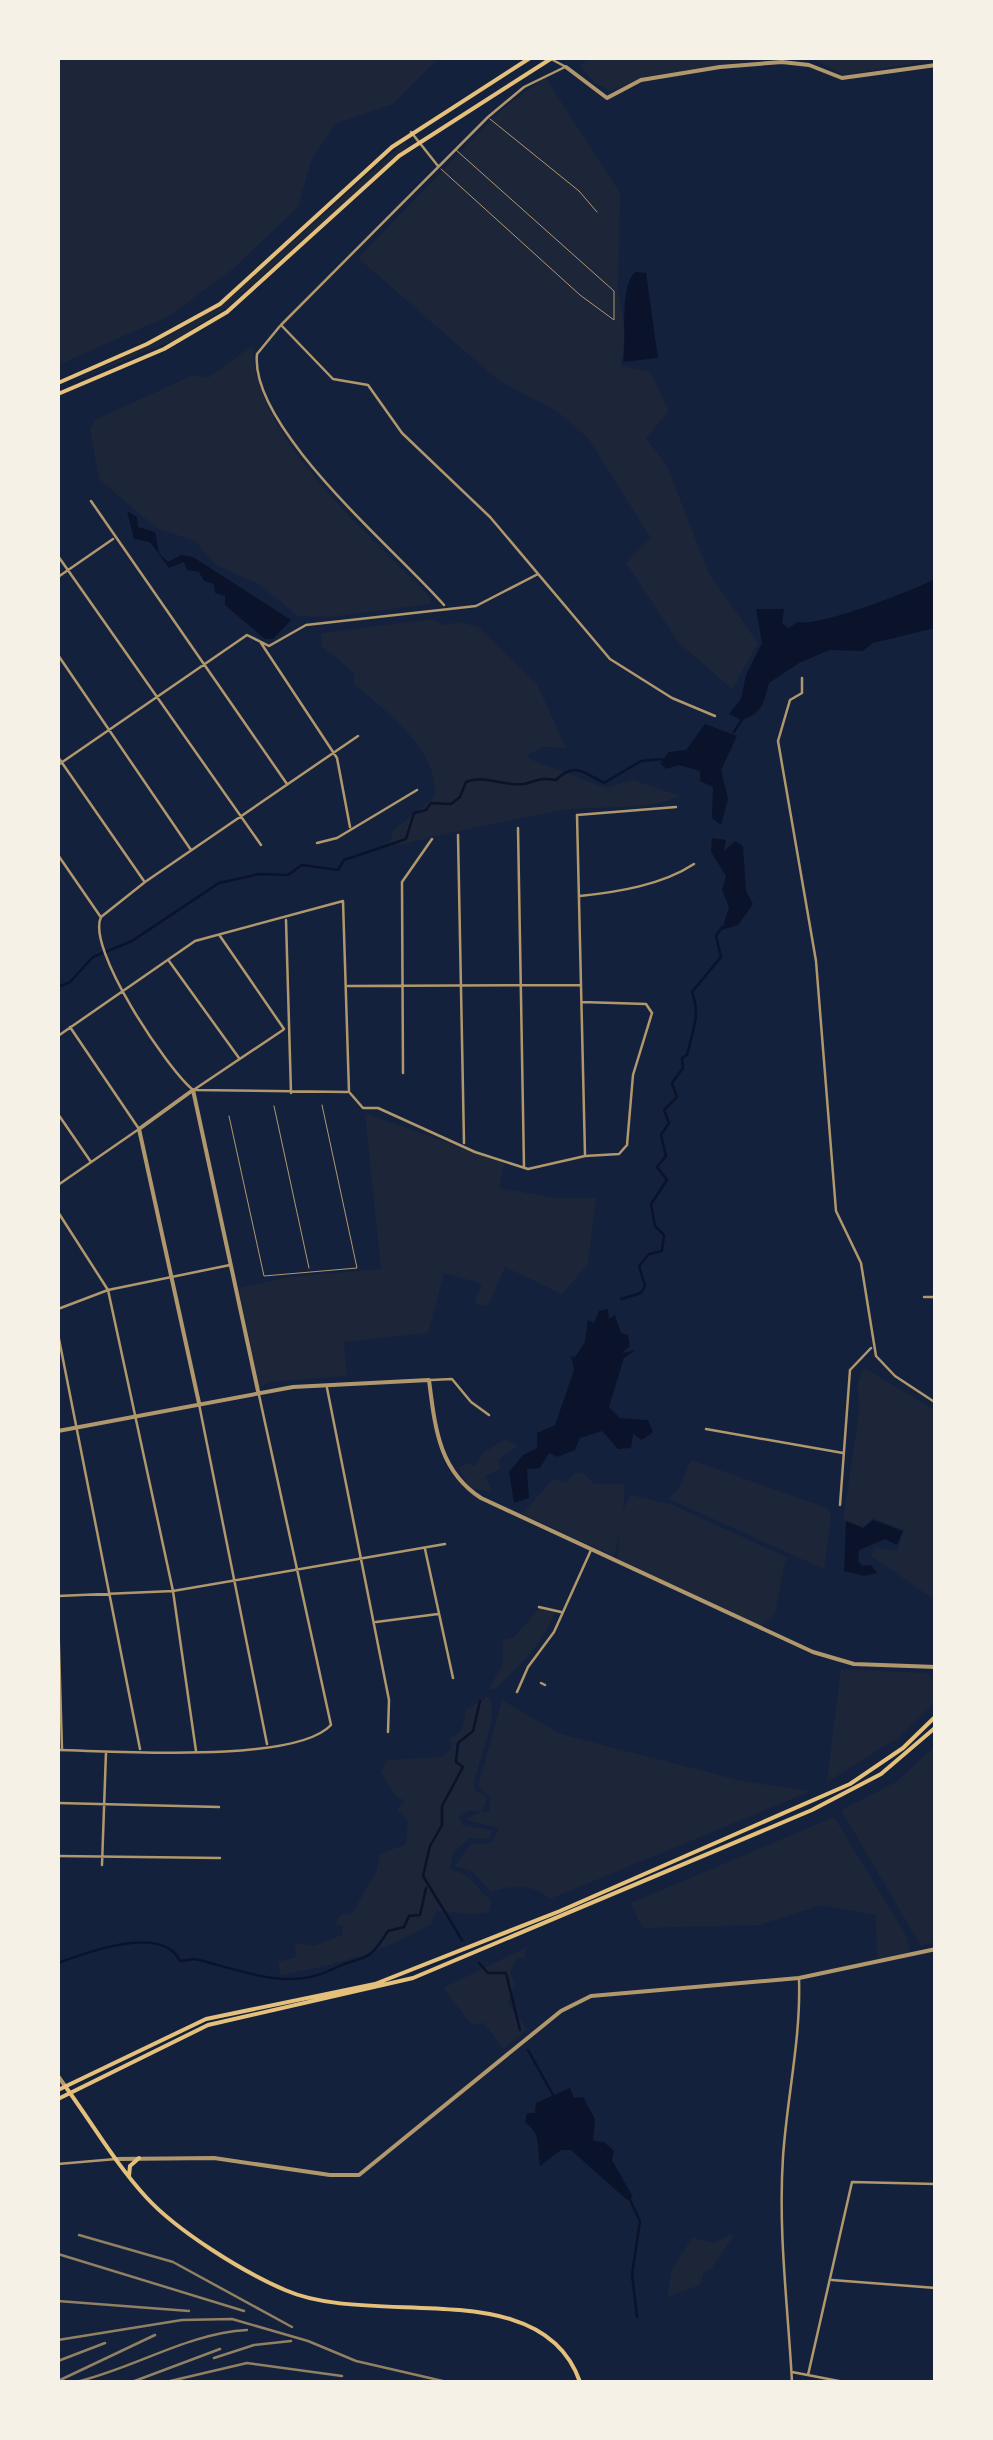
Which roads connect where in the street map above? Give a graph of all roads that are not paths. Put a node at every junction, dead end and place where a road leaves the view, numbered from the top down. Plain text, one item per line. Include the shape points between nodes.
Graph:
1 (530, 58) edge
2 (551, 58) edge
3 (936, 65) edge
4 (566, 67) junction
5 (488, 117) junction
6 (411, 132) junction
7 (418, 142) junction
8 (456, 150) junction
9 (438, 167) junction
10 (597, 212) dead end
11 (281, 325) junction
12 (58, 384) edge
13 (58, 394) edge
14 (91, 502) dead end
15 (114, 538) junction
16 (58, 556) edge
17 (67, 570) junction
18 (540, 573) junction
19 (58, 577) edge
20 (445, 606) junction
21 (260, 641) junction
22 (58, 655) edge
23 (203, 665) junction
24 (802, 678) dead end
25 (156, 696) junction
26 (715, 716) dead end
27 (109, 730) junction
28 (358, 736) dead end
29 (334, 754) junction
30 (58, 757) edge
31 (59, 764) edge
32 (287, 784) junction
33 (417, 790) dead end
34 (676, 808) dead end
35 (243, 817) junction
36 (350, 827) junction
37 (518, 828) dead end
38 (458, 835) dead end
39 (432, 839) dead end
40 (317, 843) dead end
41 (261, 845) dead end
42 (192, 852) junction
43 (58, 855) edge
44 (694, 864) dead end
45 (144, 882) junction
46 (578, 897) junction
47 (101, 917) junction
48 (286, 918) junction
49 (218, 934) junction
50 (168, 960) junction
51 (582, 984) junction
52 (402, 985) junction
53 (346, 986) junction
54 (462, 986) junction
55 (524, 986) junction
56 (124, 992) junction
57 (582, 1002) junction
58 (70, 1027) junction
59 (287, 1028) junction
60 (58, 1036) edge
61 (239, 1058) junction
62 (402, 1073) dead end
63 (194, 1090) junction
64 (349, 1092) junction
65 (291, 1094) junction
66 (322, 1105) dead end
67 (274, 1106) dead end
68 (58, 1114) edge
69 (229, 1116) dead end
70 (139, 1129) junction
71 (464, 1144) junction
72 (585, 1156) junction
73 (91, 1162) junction
74 (524, 1168) junction
75 (58, 1186) edge
76 (58, 1212) edge
77 (232, 1265) junction
78 (309, 1271) junction
79 (172, 1277) junction
80 (108, 1290) junction
81 (924, 1297) dead end
82 (936, 1297) edge
83 (58, 1309) edge
84 (58, 1334) edge
85 (872, 1347) junction
86 (429, 1380) junction
87 (327, 1386) junction
88 (258, 1393) junction
89 (936, 1402) edge
90 (199, 1403) junction
91 (489, 1415) dead end
92 (134, 1416) junction
93 (75, 1426) junction
94 (706, 1429) dead end
95 (58, 1431) edge
96 (845, 1454) junction
97 (840, 1504) dead end
98 (445, 1544) dead end
99 (424, 1548) junction
100 (591, 1550) junction
101 (362, 1559) junction
102 (300, 1573) junction
103 (238, 1581) junction
104 (173, 1591) junction
105 (111, 1594) junction
106 (58, 1596) edge
107 (539, 1607) dead end
108 (563, 1612) junction
109 (440, 1613) junction
110 (58, 1614) edge
111 (375, 1622) junction
112 (936, 1667) edge
113 (524, 1676) junction
114 (453, 1678) dead end
115 (532, 1679) dead end
116 (517, 1692) dead end
117 (936, 1716) edge
118 (936, 1727) edge
119 (388, 1732) dead end
120 (268, 1746) junction
121 (60, 1750) edge
122 (106, 1750) junction
123 (140, 1752) junction
124 (196, 1752) junction
125 (58, 1804) edge
126 (104, 1804) junction
127 (219, 1807) dead end
128 (58, 1856) edge
129 (103, 1857) junction
130 (220, 1858) dead end
131 (102, 1865) dead end
132 (936, 1950) edge
133 (799, 1978) junction
134 (58, 2076) edge
135 (65, 2086) junction
136 (58, 2090) edge
137 (70, 2093) junction
138 (58, 2100) edge
139 (140, 2158) junction
140 (116, 2159) junction
141 (58, 2164) edge
142 (129, 2176) junction
143 (936, 2184) edge
144 (830, 2280) junction
145 (936, 2288) edge
146 (791, 2372) junction
147 (808, 2375) junction
148 (580, 2382) edge
149 (792, 2382) edge
150 (844, 2382) edge

1 - 6 main road
2 - 4 street
2 - 7 main road
3 - 4 street via 842,78 782,62 720,66 642,80 607,98
4 - 5 street via 524,86
5 - 8 street
5 - 10 lane
6 - 7 street
6 - 12 main road via 220,304
7 - 9 street
7 - 13 main road via 228,312 164,349
8 - 9 street
8 - 9 lane via 614,291 612,322
9 - 11 street
11 - 18 street via 334,378 368,385 402,432
11 - 20 street via 256,354 266,402 306,457
14 - 15 street
15 - 17 street
15 - 23 street
16 - 17 street
17 - 19 street
17 - 25 street
18 - 20 street via 476,606
18 - 26 street via 610,659
20 - 21 street via 306,625 269,646
21 - 23 street via 246,635
21 - 29 street
22 - 27 street
23 - 25 street
23 - 32 street
24 - 85 street via 778,741 816,962 836,1211 860,1264
25 - 27 street
25 - 35 street
27 - 31 street
27 - 42 street
28 - 29 street
29 - 32 street
29 - 36 street
30 - 31 street
31 - 45 street
32 - 35 street
33 - 36 street
34 - 46 street via 577,815
35 - 41 street
35 - 42 street
36 - 40 street
37 - 55 street
38 - 54 street
39 - 52 street via 402,882
42 - 45 street
43 - 47 street
44 - 46 street via 616,892
45 - 47 street
46 - 51 street
47 - 56 street via 101,947
48 - 49 street
48 - 53 street via 343,901
48 - 59 street
49 - 50 street
49 - 59 street
50 - 56 street
50 - 61 street
51 - 55 street
51 - 57 street
52 - 53 street
52 - 54 street
52 - 62 street
53 - 64 street
54 - 55 street
54 - 71 street
55 - 74 street
56 - 58 street
56 - 63 street
57 - 72 street
57 - 72 street via 646,1004 652,1012 633,1076 626,1144 619,1154
58 - 60 street
58 - 70 street
59 - 61 street
59 - 65 street
61 - 63 street
63 - 65 street
63 - 70 street
63 - 77 street
64 - 65 street
64 - 71 street via 363,1108 378,1108
66 - 78 lane via 357,1268
67 - 78 lane
68 - 73 street
69 - 78 lane via 264,1276
70 - 73 street
70 - 79 street
71 - 74 street
72 - 74 street
73 - 75 street
76 - 80 street
77 - 79 street
77 - 88 street
79 - 80 street
79 - 90 street
80 - 83 street
80 - 92 street
81 - 82 street
84 - 93 street
85 - 89 street via 890,1372
85 - 96 street via 850,1370
86 - 87 street
86 - 91 street via 452,1379
86 - 100 street via 438,1443 461,1482
87 - 88 street
87 - 101 street
88 - 90 street
88 - 102 street
90 - 92 street
90 - 103 street
92 - 93 street
92 - 104 street
93 - 95 street
93 - 105 street
94 - 96 street
96 - 97 street
98 - 99 street
99 - 101 street
99 - 109 street
100 - 108 street
100 - 112 street via 822,1655 876,1666
101 - 102 street
101 - 111 street
102 - 103 street
102 - 120 street via 331,1724 323,1733
103 - 104 street
103 - 120 street
104 - 105 street
104 - 124 street
105 - 106 street
105 - 123 street
107 - 108 street
108 - 113 street
109 - 111 street
109 - 114 street
110 - 121 street
111 - 119 street
113 - 115 street
113 - 116 street
117 - 135 main road via 850,1784 560,1911 376,1984 206,2019
118 - 137 main road via 865,1785 812,1810 413,1978 230,2017
120 - 124 street
121 - 122 street
122 - 123 street
122 - 126 street
123 - 124 street
125 - 126 street
126 - 127 street
126 - 129 street
128 - 129 street
129 - 130 street
129 - 131 street
132 - 133 street
133 - 139 street via 628,1990 579,2000 360,2175 214,2158
133 - 146 street via 781,2210
134 - 135 street
135 - 136 main road
135 - 137 main road
137 - 138 main road
137 - 140 main road
139 - 140 street
139 - 142 main road
140 - 141 street
140 - 142 main road
142 - 148 main road via 185,2229 287,2292 340,2304 514,2318 555,2341
143 - 144 street via 852,2182
144 - 145 street
144 - 147 street
146 - 147 street
146 - 149 street
147 - 150 street

